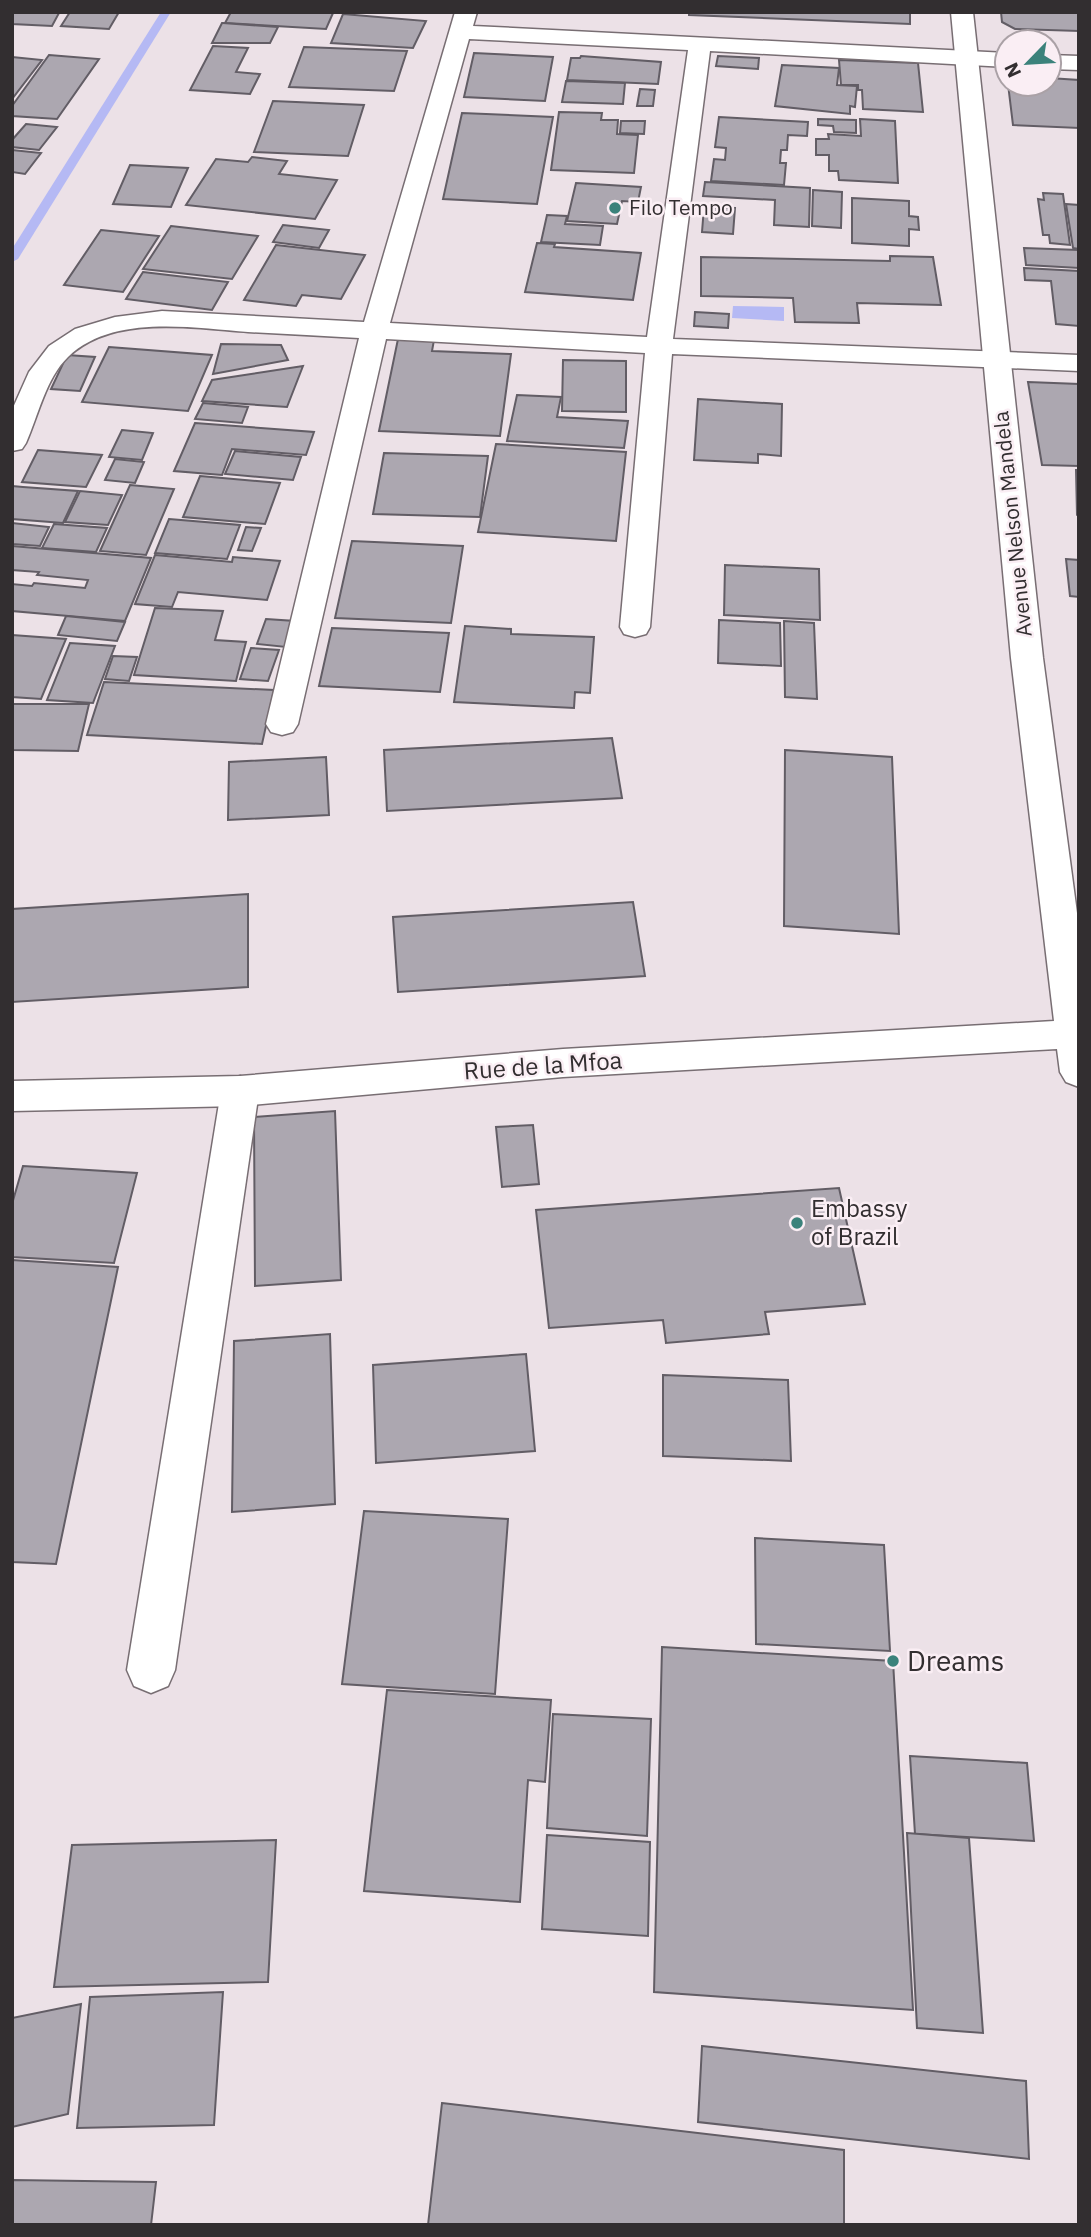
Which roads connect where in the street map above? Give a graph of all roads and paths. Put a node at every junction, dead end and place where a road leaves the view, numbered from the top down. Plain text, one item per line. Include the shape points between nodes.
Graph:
1 (962, 12) edge
2 (464, 22) edge
3 (699, 44) junction
4 (966, 59) junction
5 (993, 60) edge
6 (374, 332) junction
7 (659, 346) junction
8 (997, 360) junction
9 (1079, 363) edge
10 (12, 443) edge
11 (635, 627) dead end
12 (282, 724) dead end
13 (1077, 1034) edge
14 (1079, 1072) edge
15 (240, 1091) junction
16 (12, 1096) edge
17 (151, 1670) dead end

1 - 4 street, Avenue Nelson Mandela
2 - 3 street
2 - 6 street
3 - 4 street
3 - 7 street
4 - 5 street
4 - 8 street, Avenue Nelson Mandela
6 - 7 street
6 - 10 street via 162,319 90,332 65,345 48,363
6 - 12 street
7 - 8 street
7 - 11 street
8 - 9 street
8 - 13 street, Avenue Nelson Mandela via 1027,658
13 - 14 street, Avenue Nelson Mandela
13 - 15 street, Rue de la Mfoa via 563,1063
15 - 16 street, Rue de la Mfoa
15 - 17 street

